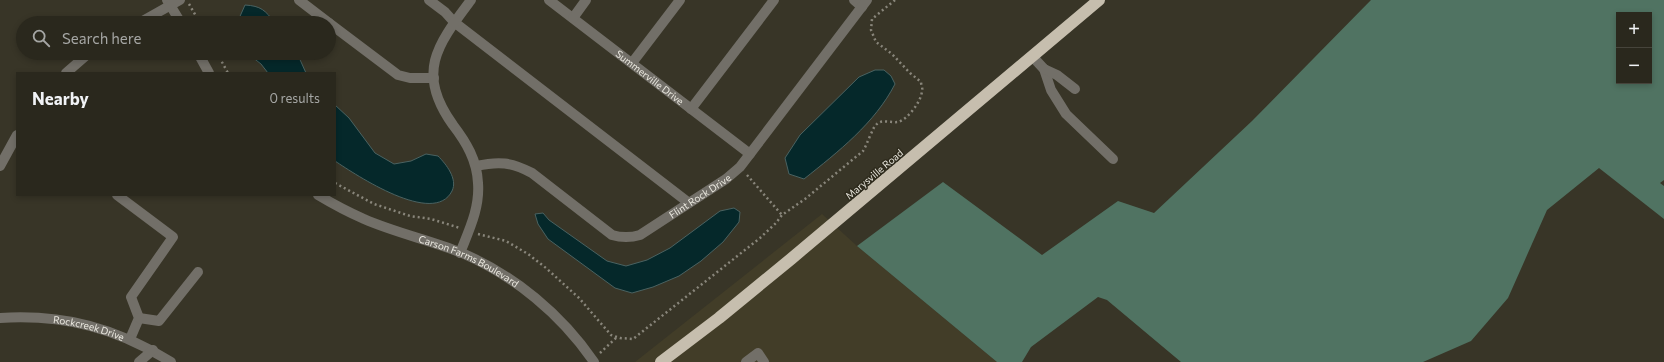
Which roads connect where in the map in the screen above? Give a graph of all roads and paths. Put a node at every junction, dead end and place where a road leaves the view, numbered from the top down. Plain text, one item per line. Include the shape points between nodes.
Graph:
1 (180, 0) edge
2 (187, 0) edge
3 (299, 0) edge
4 (429, 0) edge
5 (471, 0) edge
6 (549, 0) edge
7 (586, 0) edge
8 (680, 0) edge
9 (774, 0) edge
10 (854, 0) edge
11 (1099, 0) edge
12 (169, 3) edge
13 (865, 3) edge
14 (150, 16) edge
15 (177, 16) edge
16 (196, 16) edge
17 (320, 16) edge
18 (572, 18) junction
19 (454, 22) junction
20 (336, 28) edge
21 (1032, 56) junction
22 (81, 60) edge
23 (202, 60) edge
24 (221, 60) edge
25 (632, 63) junction
26 (1044, 69) junction
27 (67, 72) edge
28 (208, 72) edge
29 (227, 72) edge
30 (434, 78) junction
31 (1075, 89) dead end
32 (691, 109) junction
33 (16, 137) edge
34 (750, 154) junction
35 (1113, 159) dead end
36 (0, 166) edge
37 (476, 166) junction
38 (740, 167) junction
39 (118, 196) edge
40 (320, 196) edge
41 (689, 203) junction
42 (782, 215) dead end
43 (460, 253) junction
44 (198, 272) dead end
45 (0, 318) edge
46 (139, 318) junction
47 (617, 337) dead end
48 (130, 339) junction
49 (153, 350) junction
50 (593, 361) edge
51 (139, 362) edge
52 (171, 362) edge
53 (661, 362) edge
54 (746, 362) edge
55 (764, 362) edge

1 - 12 street
2 - 16 path
3 - 17 street
4 - 19 street
5 - 19 street
6 - 18 street, Summerville Drive
7 - 18 street
8 - 25 street
9 - 32 street
10 - 13 street
11 - 21 highway, Marysville Road
12 - 14 street
12 - 15 street
13 - 34 street, Flint Rock Drive
18 - 25 street, Summerville Drive
19 - 30 street via 445,35 434,62
19 - 41 street
20 - 30 street via 398,75
21 - 26 street
21 - 53 highway, Marysville Road via 785,264
22 - 27 street
23 - 28 street
24 - 29 path
25 - 32 street, Summerville Drive
26 - 31 street via 1057,75
26 - 35 street via 1052,90 1066,114
30 - 37 street via 437,96 444,112 470,150
32 - 34 street, Summerville Drive
33 - 36 street
34 - 38 street, Flint Rock Drive
37 - 41 street, Flint Rock Drive via 492,162 519,166 532,173 612,235 621,238 640,235
37 - 43 street via 478,199 475,215
38 - 41 street, Flint Rock Drive
38 - 42 path
39 - 46 street via 173,237 131,297
40 - 43 street, Carson Farms Boulevard via 365,220
43 - 50 street, Carson Farms Boulevard via 518,284 542,303
44 - 46 street via 159,321
45 - 48 street, Rockcreek Drive via 64,319 92,325
46 - 48 street
47 - 50 path
48 - 49 street, Rockcreek Drive
49 - 51 street
49 - 52 street, Rockcreek Drive
54 - 55 street via 758,353

